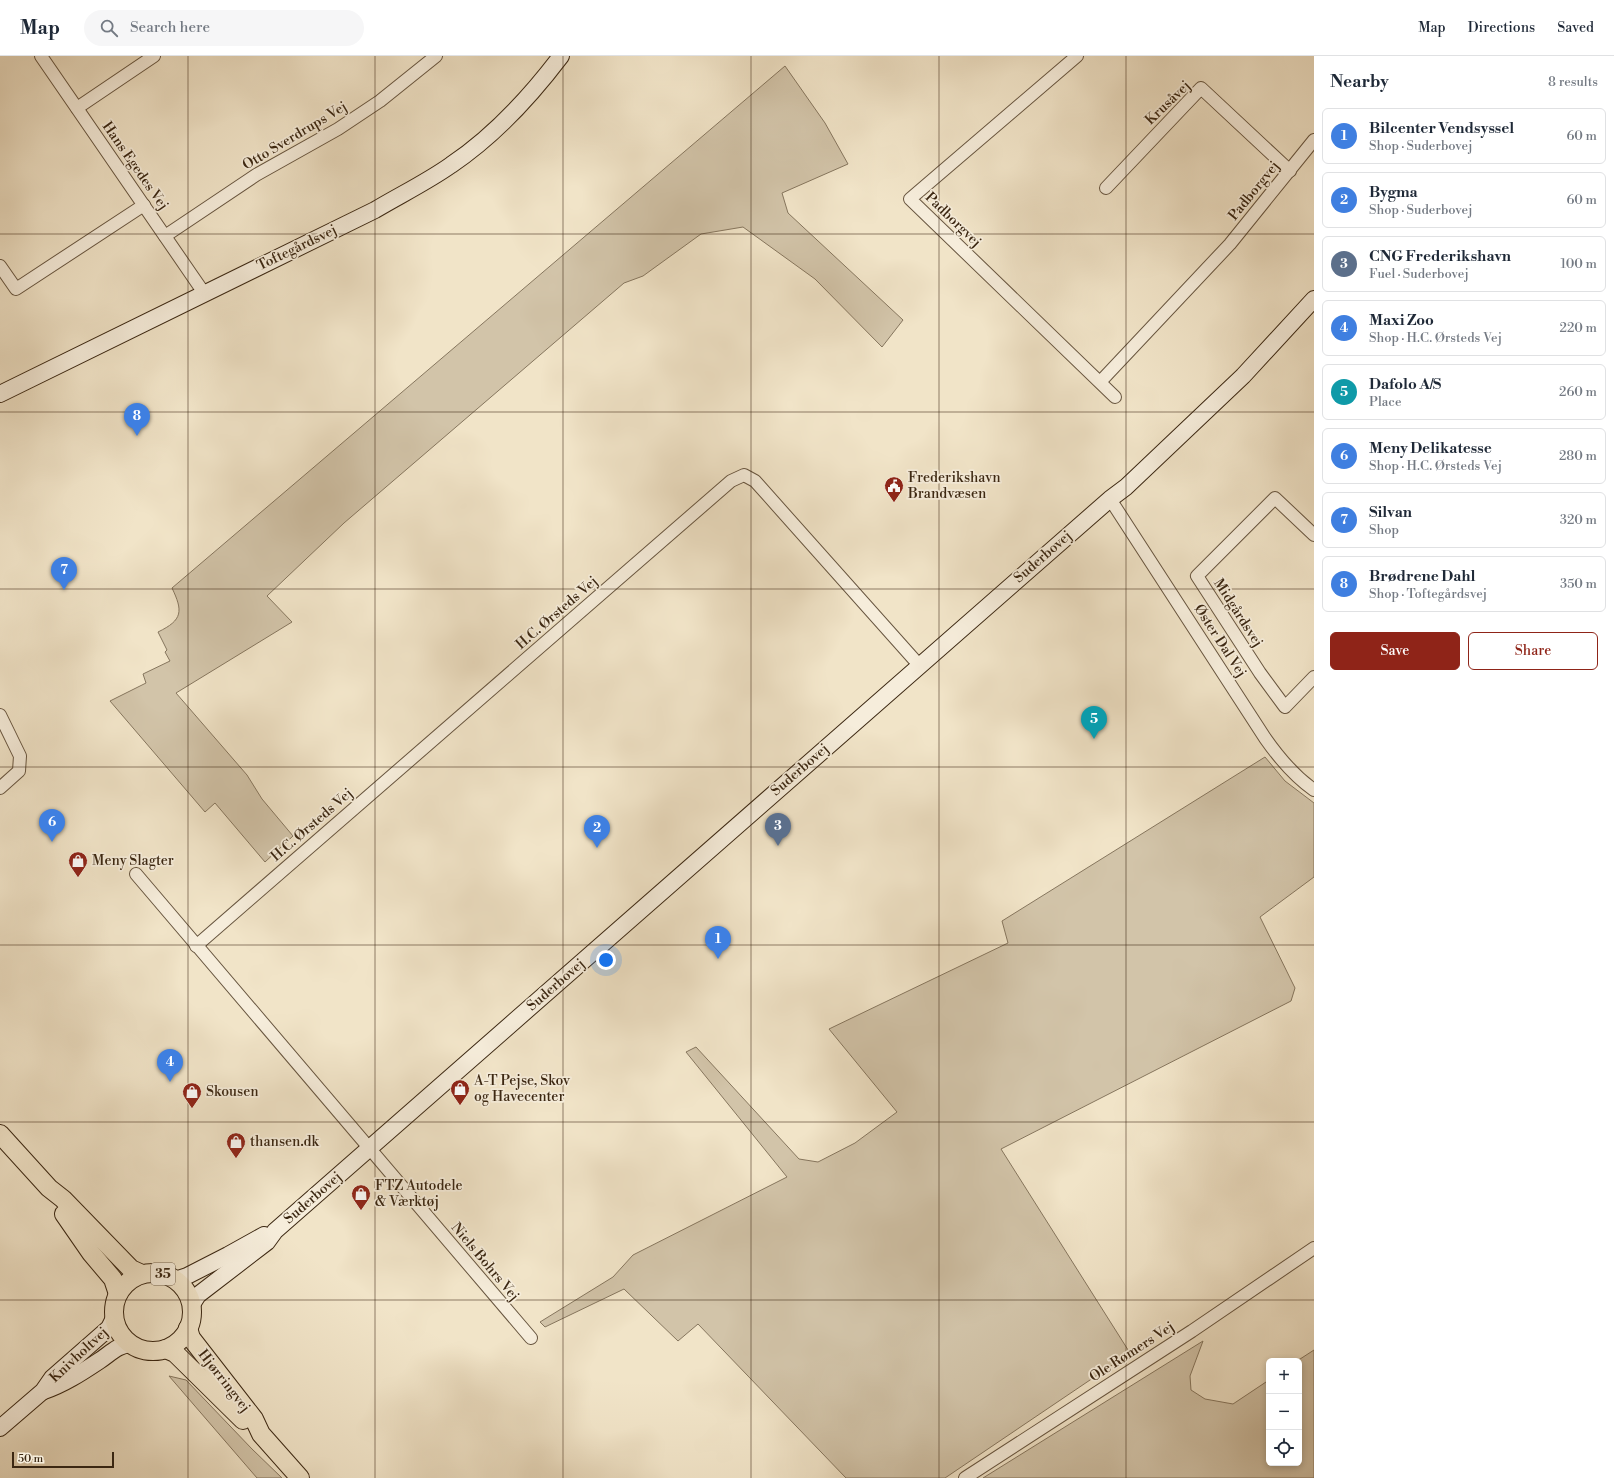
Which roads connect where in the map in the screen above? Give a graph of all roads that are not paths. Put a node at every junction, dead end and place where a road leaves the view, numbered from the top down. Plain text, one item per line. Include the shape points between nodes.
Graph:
1 (41, 56) edge
2 (154, 56) edge
3 (436, 56) edge
4 (561, 56) edge
5 (1077, 56) edge
6 (77, 108) junction
7 (1314, 140) edge
8 (1290, 171) junction
9 (1106, 188) dead end
10 (144, 205) junction
11 (165, 236) junction
12 (0, 266) edge
13 (204, 293) junction
14 (1314, 299) edge
15 (1100, 381) junction
16 (0, 394) edge
17 (1115, 397) dead end
18 (1110, 499) junction
19 (1314, 535) edge
20 (919, 665) junction
21 (1314, 677) edge
22 (0, 715) edge
23 (0, 788) edge
24 (1314, 790) edge
25 (136, 874) dead end
26 (196, 946) junction
27 (0, 1134) edge
28 (369, 1149) junction
29 (49, 1188) junction
30 (275, 1231) junction
31 (1314, 1248) edge
32 (142, 1274) junction
33 (175, 1280) junction
34 (118, 1294) junction
35 (191, 1306) junction
36 (114, 1318) junction
37 (188, 1328) junction
38 (531, 1338) dead end
39 (131, 1344) junction
40 (166, 1349) junction
41 (43, 1391) junction
42 (0, 1428) edge
43 (261, 1434) junction
44 (300, 1478) edge
45 (965, 1478) edge

1 - 6 street, Hans Egedes Vej
2 - 6 street
3 - 11 street, Otto Sverdrups Vej via 380,101 338,129 256,175
4 - 13 street, Toftegårdsvej via 510,115 483,141 451,165 375,210
5 - 15 street, Padborgvej via 910,199
6 - 10 street, Hans Egedes Vej
7 - 8 street, Padborgvej
8 - 9 street, Krusåvej via 1201,88
8 - 15 street, Padborgvej via 1230,244
10 - 11 street, Hans Egedes Vej
10 - 12 street via 16,289
11 - 13 street, Hans Egedes Vej
13 - 16 street, Toftegårdsvej
14 - 18 street, Suderbovej via 1243,376 1126,487
15 - 17 street, Padborgvej
18 - 20 street, Suderbovej
18 - 24 street, Øster Dal Vej via 1280,760
19 - 21 street, Midgårdsvej via 1275,498 1197,576 1260,673 1286,707
20 - 26 street, H.C. Ørsteds Vej via 755,481 744,475 731,482
20 - 28 street, Suderbovej
22 - 23 street via 20,756 18,771
25 - 26 street
26 - 28 street
27 - 29 main road, 35
28 - 30 street, Suderbovej
28 - 38 street, Niels Bohrs Vej
29 - 32 main road, 35 via 63,1199 131,1269
29 - 34 main road, 35 via 56,1204 113,1279
30 - 33 street, Suderbovej via 260,1236 228,1255
30 - 35 street, Suderbovej via 267,1242 198,1295
31 - 45 street, Ole Rømers Vej via 1192,1331
32 - 33 main road, 35 via 165,1275
32 - 34 main road, 35 via 132,1278
33 - 35 main road, 35 via 186,1292
34 - 36 main road, 35
35 - 37 main road
36 - 39 main road via 117,1328
36 - 41 street, Knivholtvej via 109,1328 52,1378
37 - 40 main road via 183,1337
37 - 43 main road, Hjørringvej via 191,1338 254,1419
39 - 40 main road via 154,1351
39 - 41 street, Knivholtvej via 120,1345 65,1382
40 - 43 main road, Hjørringvej via 176,1353 247,1424
41 - 42 street, Knivholtvej
43 - 44 main road, Hjørringvej

